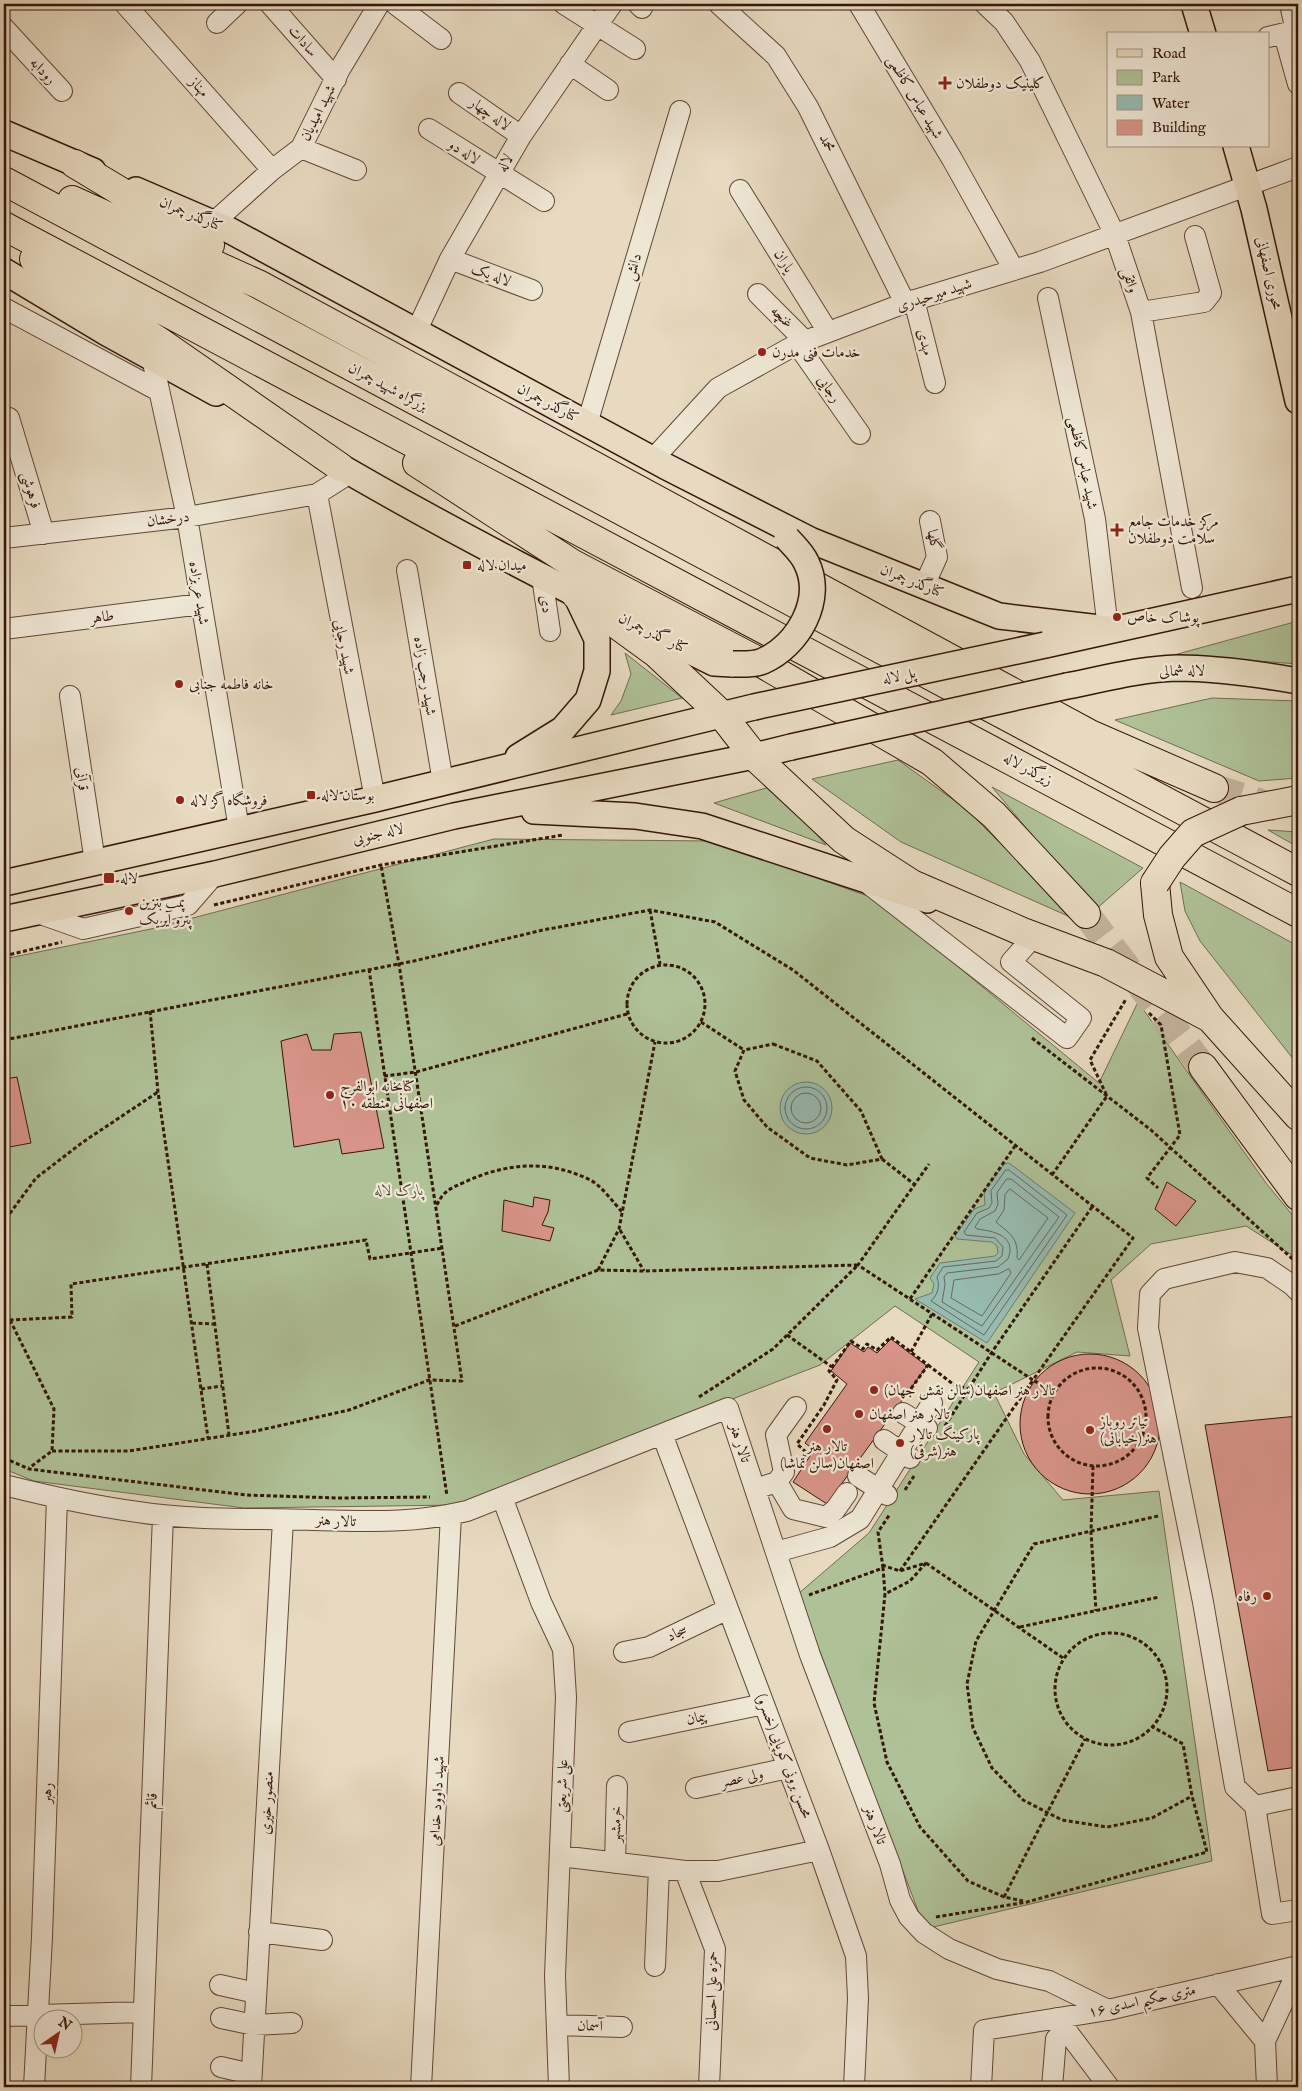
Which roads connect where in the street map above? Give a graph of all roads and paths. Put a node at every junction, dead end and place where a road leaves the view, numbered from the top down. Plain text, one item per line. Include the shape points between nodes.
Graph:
1 (125, 4) edge
2 (237, 4) edge
3 (270, 4) edge
4 (379, 4) edge
5 (394, 4) edge
6 (564, 4) edge
7 (612, 4) edge
8 (719, 4) edge
9 (859, 4) edge
10 (985, 4) edge
11 (1194, 4) edge
12 (1290, 4) edge
13 (217, 23) dead end
14 (597, 26) junction
15 (4, 28) edge
16 (1202, 32) edge
17 (1287, 33) edge
18 (441, 39) dead end
19 (635, 49) dead end
20 (570, 64) junction
21 (336, 79) junction
22 (1298, 84) edge
23 (608, 90) dead end
24 (62, 91) dead end
25 (459, 92) dead end
26 (680, 111) dead end
27 (429, 129) dead end
28 (4, 134) edge
29 (521, 136) junction
30 (301, 148) junction
31 (1237, 148) edge
32 (75, 164) junction
33 (1298, 167) edge
34 (272, 170) junction
35 (356, 170) dead end
36 (4, 171) edge
37 (499, 174) junction
38 (4, 181) edge
39 (1246, 184) junction
40 (740, 190) dead end
41 (544, 201) dead end
42 (213, 223) junction
43 (4, 226) edge
44 (1116, 235) junction
45 (1195, 236) dead end
46 (4, 238) edge
47 (450, 259) junction
48 (1014, 270) junction
49 (4, 271) edge
50 (532, 290) dead end
51 (758, 294) dead end
52 (1048, 298) dead end
53 (910, 302) junction
54 (1141, 312) junction
55 (7, 314) edge
56 (416, 332) junction
57 (828, 332) junction
58 (801, 342) junction
59 (152, 358) junction
60 (260, 362) junction
61 (408, 365) junction
62 (935, 383) dead end
63 (158, 390) junction
64 (1298, 401) edge
65 (9, 418) dead end
66 (587, 424) junction
67 (860, 434) dead end
68 (653, 459) junction
69 (334, 480) junction
70 (744, 506) junction
71 (187, 517) junction
72 (930, 521) dead end
73 (44, 534) junction
74 (4, 538) edge
75 (408, 570) dead end
76 (542, 577) junction
77 (924, 586) junction
78 (1192, 588) dead end
79 (1298, 589) edge
80 (576, 595) junction
81 (201, 604) junction
82 (4, 629) edge
83 (1108, 629) junction
84 (550, 631) dead end
85 (1298, 681) edge
86 (70, 696) dead end
87 (722, 714) junction
88 (791, 747) joint
89 (754, 756) junction
90 (499, 770) junction
91 (443, 782) junction
92 (1214, 788) tunnel mouth
93 (374, 799) junction
94 (1298, 800) edge
95 (487, 810) junction
96 (239, 829) junction
97 (570, 834) dead end
98 (94, 862) junction
99 (381, 865) junction
100 (1298, 872) edge
101 (863, 879) junction
102 (4, 884) edge
103 (207, 907) dead end
104 (650, 910) junction
105 (1298, 913) edge
106 (1086, 914) tunnel mouth
107 (4, 919) edge
108 (1029, 934) junction
109 (71, 940) dead end
110 (4, 956) edge
111 (399, 964) junction
112 (660, 964) junction
113 (369, 969) junction
114 (1125, 973) junction
115 (150, 1011) junction
116 (1148, 1012) dead end
117 (627, 1014) junction
118 (1210, 1018) junction
119 (701, 1022) junction
120 (1030, 1036) dead end
121 (4, 1040) edge
122 (655, 1042) junction
123 (744, 1050) junction
124 (1203, 1067) tunnel mouth
125 (416, 1072) junction
126 (384, 1076) junction
127 (158, 1092) junction
128 (1107, 1096) junction
129 (1294, 1114) edge
130 (1015, 1146) junction
131 (1172, 1148) junction
132 (882, 1159) junction
133 (929, 1164) dead end
134 (1052, 1175) junction
135 (914, 1184) junction
136 (1158, 1188) dead end
137 (1298, 1196) edge
138 (436, 1205) junction
139 (1092, 1207) junction
140 (623, 1212) junction
141 (4, 1219) edge
142 (619, 1229) junction
143 (4, 1238) edge
144 (443, 1248) junction
145 (410, 1253) junction
146 (207, 1264) junction
147 (1298, 1264) edge
148 (858, 1265) junction
149 (185, 1267) junction
150 (598, 1270) junction
151 (644, 1271) junction
152 (1298, 1291) edge
153 (910, 1299) junction
154 (4, 1301) edge
155 (932, 1314) junction
156 (10, 1320) junction
157 (192, 1323) junction
158 (214, 1324) junction
159 (455, 1326) junction
160 (788, 1336) junction
161 (911, 1352) junction
162 (992, 1352) junction
163 (928, 1365) junction
164 (832, 1367) junction
165 (429, 1380) junction
166 (1033, 1380) junction
167 (222, 1386) junction
168 (202, 1389) junction
169 (910, 1390) junction
170 (968, 1390) dead end
171 (1054, 1392) junction
172 (924, 1398) joint
173 (692, 1400) dead end
174 (796, 1407) dead end
175 (913, 1416) junction
176 (662, 1434) junction
177 (229, 1435) junction
178 (208, 1438) junction
179 (884, 1440) dead end
180 (52, 1450) junction
181 (905, 1455) junction
182 (4, 1458) edge
183 (1093, 1466) junction
184 (29, 1468) junction
185 (796, 1472) dead end
186 (858, 1476) dead end
187 (777, 1482) junction
188 (4, 1485) edge
189 (755, 1489) junction
190 (882, 1492) junction
191 (456, 1493) dead end
192 (847, 1493) dead end
193 (502, 1497) junction
194 (57, 1498) junction
195 (449, 1506) junction
196 (163, 1515) junction
197 (1158, 1516) dead end
198 (283, 1520) junction
199 (1091, 1532) junction
200 (776, 1552) junction
201 (926, 1563) junction
202 (882, 1565) dead end
203 (900, 1571) junction
204 (885, 1594) junction
205 (804, 1597) dead end
206 (1159, 1597) dead end
207 (728, 1609) junction
208 (994, 1609) junction
209 (1096, 1611) junction
210 (1020, 1628) junction
211 (624, 1652) dead end
212 (1063, 1658) junction
213 (764, 1704) junction
214 (1153, 1727) junction
215 (629, 1732) dead end
216 (1085, 1739) junction
217 (788, 1768) junction
218 (618, 1786) dead end
219 (696, 1788) dead end
220 (1192, 1796) junction
221 (1298, 1796) edge
222 (1255, 1806) junction
223 (1047, 1812) junction
224 (819, 1850) junction
225 (560, 1856) junction
226 (615, 1863) junction
227 (659, 1868) junction
228 (685, 1871) junction
229 (1004, 1896) junction
230 (1027, 1902) junction
231 (1298, 1910) edge
232 (926, 1919) dead end
233 (259, 1932) junction
234 (322, 1940) dead end
235 (655, 1966) dead end
236 (1298, 1966) edge
237 (1298, 1970) edge
238 (1218, 1984) junction
239 (220, 1985) dead end
240 (256, 1993) junction
241 (38, 2008) edge
242 (1108, 2010) junction
243 (144, 2012) junction
244 (82, 2013) edge
245 (32, 2014) edge
246 (4, 2016) edge
247 (221, 2018) dead end
248 (292, 2023) dead end
249 (1061, 2024) junction
250 (254, 2025) junction
251 (557, 2025) junction
252 (622, 2027) dead end
253 (1265, 2041) junction
254 (36, 2058) edge
255 (220, 2067) dead end
256 (251, 2081) edge
257 (34, 2087) edge
258 (140, 2087) edge
259 (422, 2087) edge
260 (559, 2087) edge
261 (709, 2087) edge
262 (854, 2087) edge
263 (981, 2087) edge
264 (1052, 2087) edge
265 (1109, 2087) edge
266 (1267, 2087) edge

1 - 34 street, مهناز
2 - 13 street
3 - 21 street, سادات
4 - 21 street, شهید امیدیان
5 - 18 street
6 - 14 street
7 - 14 street, لاله
8 - 53 street, محمد via 776,56 808,107
9 - 48 street, شهید عباس کاظمی
10 - 44 street, واثقی via 1004,22 1030,61
11 - 16 main road
12 - 17 street
14 - 19 street
14 - 20 street, لاله
15 - 24 street, رودابه
17 - 22 street
20 - 23 street
20 - 29 street, لاله
21 - 30 street, شهید امیدیان
25 - 29 street, لاله چهار
26 - 66 street, دانش
27 - 37 street, لاله دو
28 - 32 main road, کنارگذر چمران
29 - 37 street, لاله
30 - 34 street, شهید امیدیان
30 - 35 street
31 - 39 main road, محوری اصفهانی
32 - 42 main road, کنارگذر چمران
32 - 61 highway
33 - 39 street, شهید میرحیدری
34 - 42 street, شهید امیدیان
36 - 61 highway via 260,285
37 - 41 street, لاله دو
37 - 47 street, لاله
38 - 100 highway, بزرگراه شهید چمران
39 - 44 street, شهید میرحیدری
39 - 64 main road, محوری اصفهانی
40 - 57 street, یاران
42 - 56 main road, کنارگذر چمران
43 - 60 highway
44 - 48 street, شهید میرحیدری
44 - 54 street, واثقی
45 - 54 street via 1211,293 1208,298 1204,302
46 - 69 highway via 163,344
47 - 50 street, لاله یک
47 - 56 street, لاله
48 - 53 street, شهید میرحیدری
49 - 59 main road
51 - 58 street, غنچه
52 - 83 street, شهید عباس کاظمی via 1095,519
53 - 57 street, شهید میرحیدری
53 - 62 street, مهدی
54 - 78 street, واثقی
55 - 63 street
56 - 66 main road, کنارگذر چمران
57 - 58 street, شهید میرحیدری
58 - 67 street, رجایی
58 - 68 street, شهید میرحیدری via 718,388
59 - 63 street, شهید عربزاده
59 - 69 main road
60 - 105 highway, زیرگذر لاله
60 - 106 highway via 574,564 756,660 932,762 994,815
61 - 92 highway via 1090,734
63 - 71 street, شهید عربزاده
65 - 73 street, فرهوشی
66 - 68 main road, کنارگذر چمران
68 - 70 main road, کنارگذر چمران
69 - 71 street, درخشان
69 - 76 main road via 442,524
69 - 93 street, شهید رجایی
70 - 77 main road, کنارگذر چمران via 810,540
70 - 80 main road, کنار گذر چمران, bridge via 787,538 806,563 812,588 807,615 796,636 762,662 714,663
71 - 73 street, درخشان
71 - 81 street, شهید عربزاده
72 - 77 street, گلها via 937,557
73 - 74 street, درخشان
75 - 91 street, شهید رجب زاده
76 - 80 main road
76 - 84 street, دی
77 - 83 main road, کنارگذر چمران via 1000,616
79 - 83 main road
80 - 87 highway via 657,654
80 - 90 main road via 597,639 597,671 588,700 563,729
81 - 82 street, طاهر
81 - 96 street, شهید عربزاده
83 - 87 main road, پل لاله, bridge
85 - 88 main road, لاله شمالی, bridge via 1248,672 1176,668 1124,674
86 - 98 street, قرآنی
87 - 89 highway
87 - 90 main road
88 - 89 main road, لاله جنوبی
89 - 95 main road, لاله جنوبی
89 - 108 highway via 844,840 912,884
90 - 91 main road
91 - 93 main road
93 - 96 main road
94 - 118 highway, bridge via 1241,811 1193,833 1155,883 1158,915 1170,957
95 - 101 main road via 635,816 702,826
95 - 107 main road, لاله جنوبی via 215,874
96 - 98 main road
97 - 99 path
98 - 102 main road
99 - 103 path
99 - 111 path
101 - 108 main road
101 - 108 street via 1067,1038 1080,1018 1011,962
104 - 111 path via 543,930
104 - 112 path
104 - 130 path via 715,922 793,970
108 - 114 highway
109 - 110 path
111 - 113 path
111 - 125 path
112 - 117 path via 642,972 629,988
112 - 119 path via 684,969 702,986 705,1011
113 - 115 path
113 - 126 path
114 - 118 highway
114 - 128 path via 1129,993 1090,1060
115 - 121 path
115 - 127 path
116 - 131 path via 1161,1025 1180,1135
117 - 122 path via 633,1026
117 - 125 path
118 - 129 highway
119 - 122 path via 693,1033 681,1040 668,1044
119 - 123 path
120 - 128 path
122 - 140 path
123 - 132 path via 773,1044 817,1061 861,1111
123 - 132 path via 734,1072 744,1100 767,1127 810,1158 847,1165
124 - 137 highway
125 - 126 path
125 - 138 path
126 - 145 path
127 - 141 path via 36,1178
127 - 149 path
128 - 131 path
128 - 134 path
130 - 134 path
130 - 153 path
131 - 136 path via 1147,1178
131 - 147 path
132 - 135 path
133 - 135 path
134 - 139 path
135 - 148 path
138 - 140 path via 443,1192 481,1174 513,1165 552,1168 591,1180
138 - 144 path
139 - 162 path
139 - 166 path via 1133,1238
140 - 142 path
141 - 143 path
142 - 150 path
142 - 151 path
144 - 145 path
144 - 159 path
145 - 146 path via 370,1259 366,1240
145 - 165 path
146 - 149 path
146 - 158 path
148 - 151 path
148 - 153 path
148 - 160 path
149 - 156 path via 71,1284 72,1317
149 - 157 path
150 - 151 path
150 - 159 path
152 - 222 street via 1267,1268 1235,1262 1164,1279 1150,1294 1148,1328 1203,1602 1235,1788
153 - 155 path
154 - 156 path
155 - 161 path
155 - 162 path
156 - 180 path via 54,1409
157 - 158 path
157 - 168 path
158 - 167 path
159 - 165 path via 462,1381
160 - 164 path
160 - 173 path via 774,1349
161 - 163 path
161 - 164 path via 891,1337 877,1350 867,1344 864,1349 851,1341
162 - 166 path
163 - 169 path
163 - 170 path via 953,1384
164 - 185 path via 829,1371 837,1380 797,1444 806,1452
165 - 177 path via 349,1410
165 - 195 path
166 - 171 path
166 - 203 path
167 - 168 path
167 - 177 path
168 - 178 path
169 - 172 path
169 - 175 path
171 - 183 path via 1049,1403 1048,1425 1056,1445 1073,1458
171 - 183 path via 1068,1375 1084,1369 1103,1368 1122,1376 1138,1390 1146,1409 1146,1427 1138,1443 1127,1457 1113,1464
172 - 175 street
174 - 187 street via 776,1435 784,1472
175 - 181 street
176 - 189 street, تالار هنر via 728,1408
176 - 193 street, تالار هنر
176 - 207 street, محسن برونی کوپایی (خسرو)
177 - 178 path
178 - 180 path via 129,1451
179 - 181 street
180 - 184 path
181 - 190 street
182 - 184 path
183 - 199 path
184 - 195 path via 246,1495
186 - 190 street
187 - 189 street
187 - 192 street via 793,1509 826,1517
188 - 194 street, تالار هنر
189 - 200 street, تالار هنر
190 - 200 street via 860,1519 830,1537
191 - 195 path
193 - 195 street, تالار هنر via 468,1512
193 - 225 street, علی شریعتی via 541,1602 563,1649 566,1697
194 - 196 street, تالار هنر
194 - 241 street, رهبر
195 - 198 street, تالار هنر via 392,1523
195 - 259 street, شهید داوود خدامی
196 - 198 street, تالار هنر
196 - 243 street, قائم
197 - 199 path
198 - 233 street, منصور خیری
199 - 208 path via 1034,1544
199 - 209 path
200 - 242 street, تالار هنر via 810,1655 909,1917 924,1933 949,1949 997,1969 1049,1981
201 - 203 path
201 - 204 path via 910,1581
201 - 208 path
202 - 203 path
204 - 205 path via 882,1568
204 - 229 path via 874,1703 887,1762 920,1827 968,1881
206 - 209 path
207 - 211 street, سجاد via 649,1647
207 - 213 street, محسن برونی کوپایی (خسرو)
208 - 210 path
208 - 223 path via 976,1641 967,1684 972,1728 992,1768 1023,1800
209 - 210 path
210 - 212 path
212 - 214 path via 1076,1644 1093,1635 1130,1636 1146,1644 1166,1675 1168,1694 1163,1712
212 - 216 path via 1056,1675 1054,1694 1064,1720
213 - 215 street, پیمان
213 - 217 street, محسن برونی کوپایی (خسرو)
214 - 216 path via 1139,1738 1121,1745 1103,1745
214 - 220 path via 1183,1744
216 - 223 path
217 - 219 street, ولی عصر
217 - 224 street, محسن برونی کوپایی (خسرو)
218 - 226 street, خرمشهر
220 - 223 path via 1152,1818 1107,1827 1062,1820
220 - 230 path via 1207,1852
221 - 222 street
222 - 231 street via 1272,1914
223 - 229 path
224 - 228 street via 718,1871
224 - 262 street, محسن برونی کوپایی (خسرو) via 856,1956 858,1998
225 - 226 street
225 - 251 street, علی شریعتی via 555,1976
226 - 227 street
227 - 228 street
227 - 235 street
228 - 261 street, حمزه علی احسانی via 715,1949
229 - 230 path
230 - 232 path
233 - 234 street
233 - 240 street, منصور خیری
236 - 238 street, ۱۶ متری حکیم اسدی
237 - 253 street
238 - 242 street, ۱۶ متری حکیم اسدی
238 - 253 street
239 - 240 street
240 - 250 street, منصور خیری
242 - 249 street, ۱۶ متری حکیم اسدی
243 - 244 street
243 - 258 street, قائم
245 - 246 street
247 - 250 street
248 - 250 street
249 - 263 street, ۱۶ متری حکیم اسدی via 984,2030
249 - 264 street via 1056,2039
249 - 265 street
250 - 256 street, منصور خیری
251 - 252 street, آسمان
251 - 260 street, علی شریعتی
253 - 266 street
254 - 257 street, رهبر
255 - 256 street

